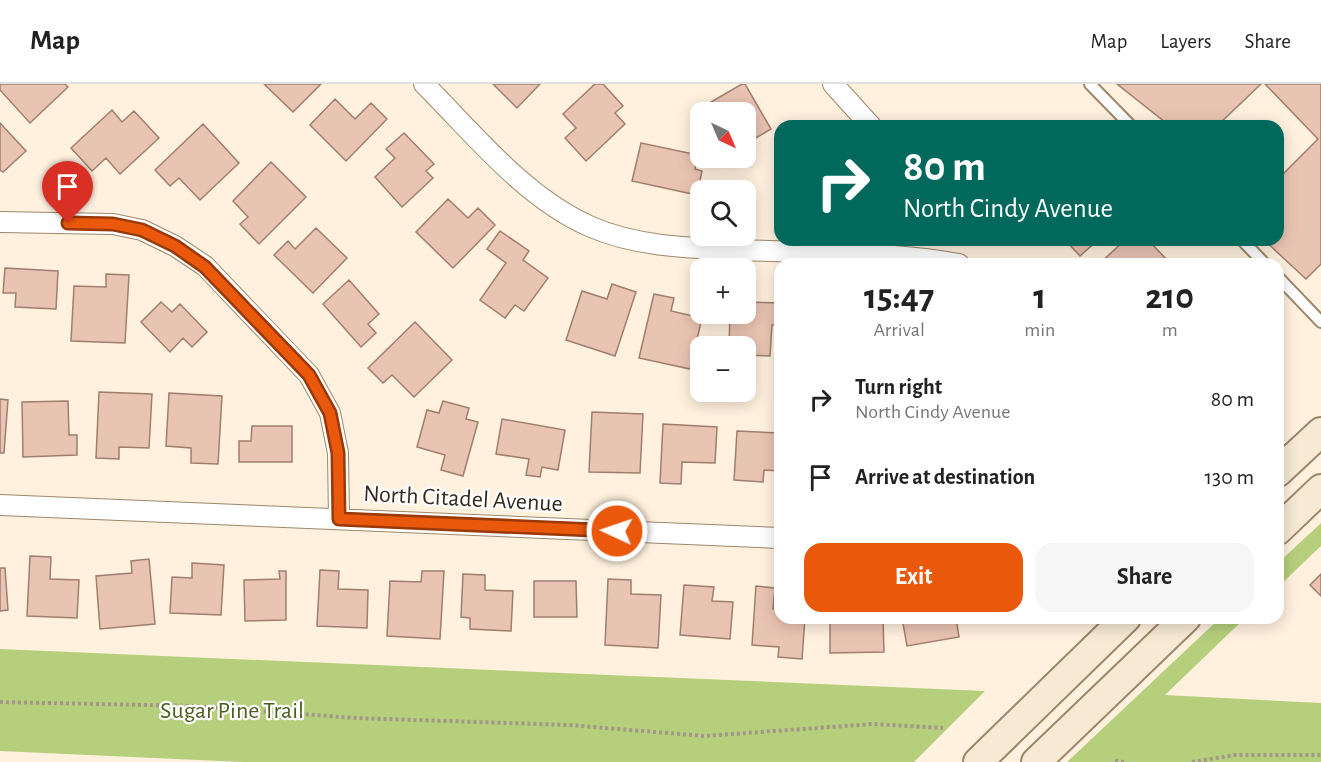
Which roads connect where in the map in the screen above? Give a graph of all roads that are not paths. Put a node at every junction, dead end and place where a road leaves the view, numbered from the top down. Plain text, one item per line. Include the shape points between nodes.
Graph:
1 (424, 84) edge
2 (832, 84) edge
3 (1090, 84) edge
4 (865, 120) edge
5 (1125, 120) edge
6 (0, 222) edge
7 (1248, 246) edge
8 (918, 248) edge
9 (943, 258) edge
10 (1259, 258) edge
11 (1284, 283) edge
12 (1321, 322) edge
13 (1321, 432) edge
14 (1284, 466) edge
15 (1321, 489) edge
16 (0, 505) edge
17 (339, 519) junction
18 (1284, 524) edge
19 (774, 538) edge
20 (1120, 624) edge
21 (1154, 624) edge
22 (1180, 624) edge
23 (1095, 704) junction
24 (978, 762) edge
25 (1036, 762) edge

1 - 8 street via 510,170 548,202 598,229 625,238 678,248
2 - 4 street
3 - 5 lane
6 - 17 street via 113,224 142,230 205,267 309,375 330,413 338,453
7 - 10 lane
8 - 9 street
11 - 12 lane
13 - 14 main road
15 - 18 main road
16 - 17 street, North Citadel Avenue
17 - 19 street, North Citadel Avenue
20 - 24 main road
21 - 23 main road
22 - 23 main road
23 - 25 main road

